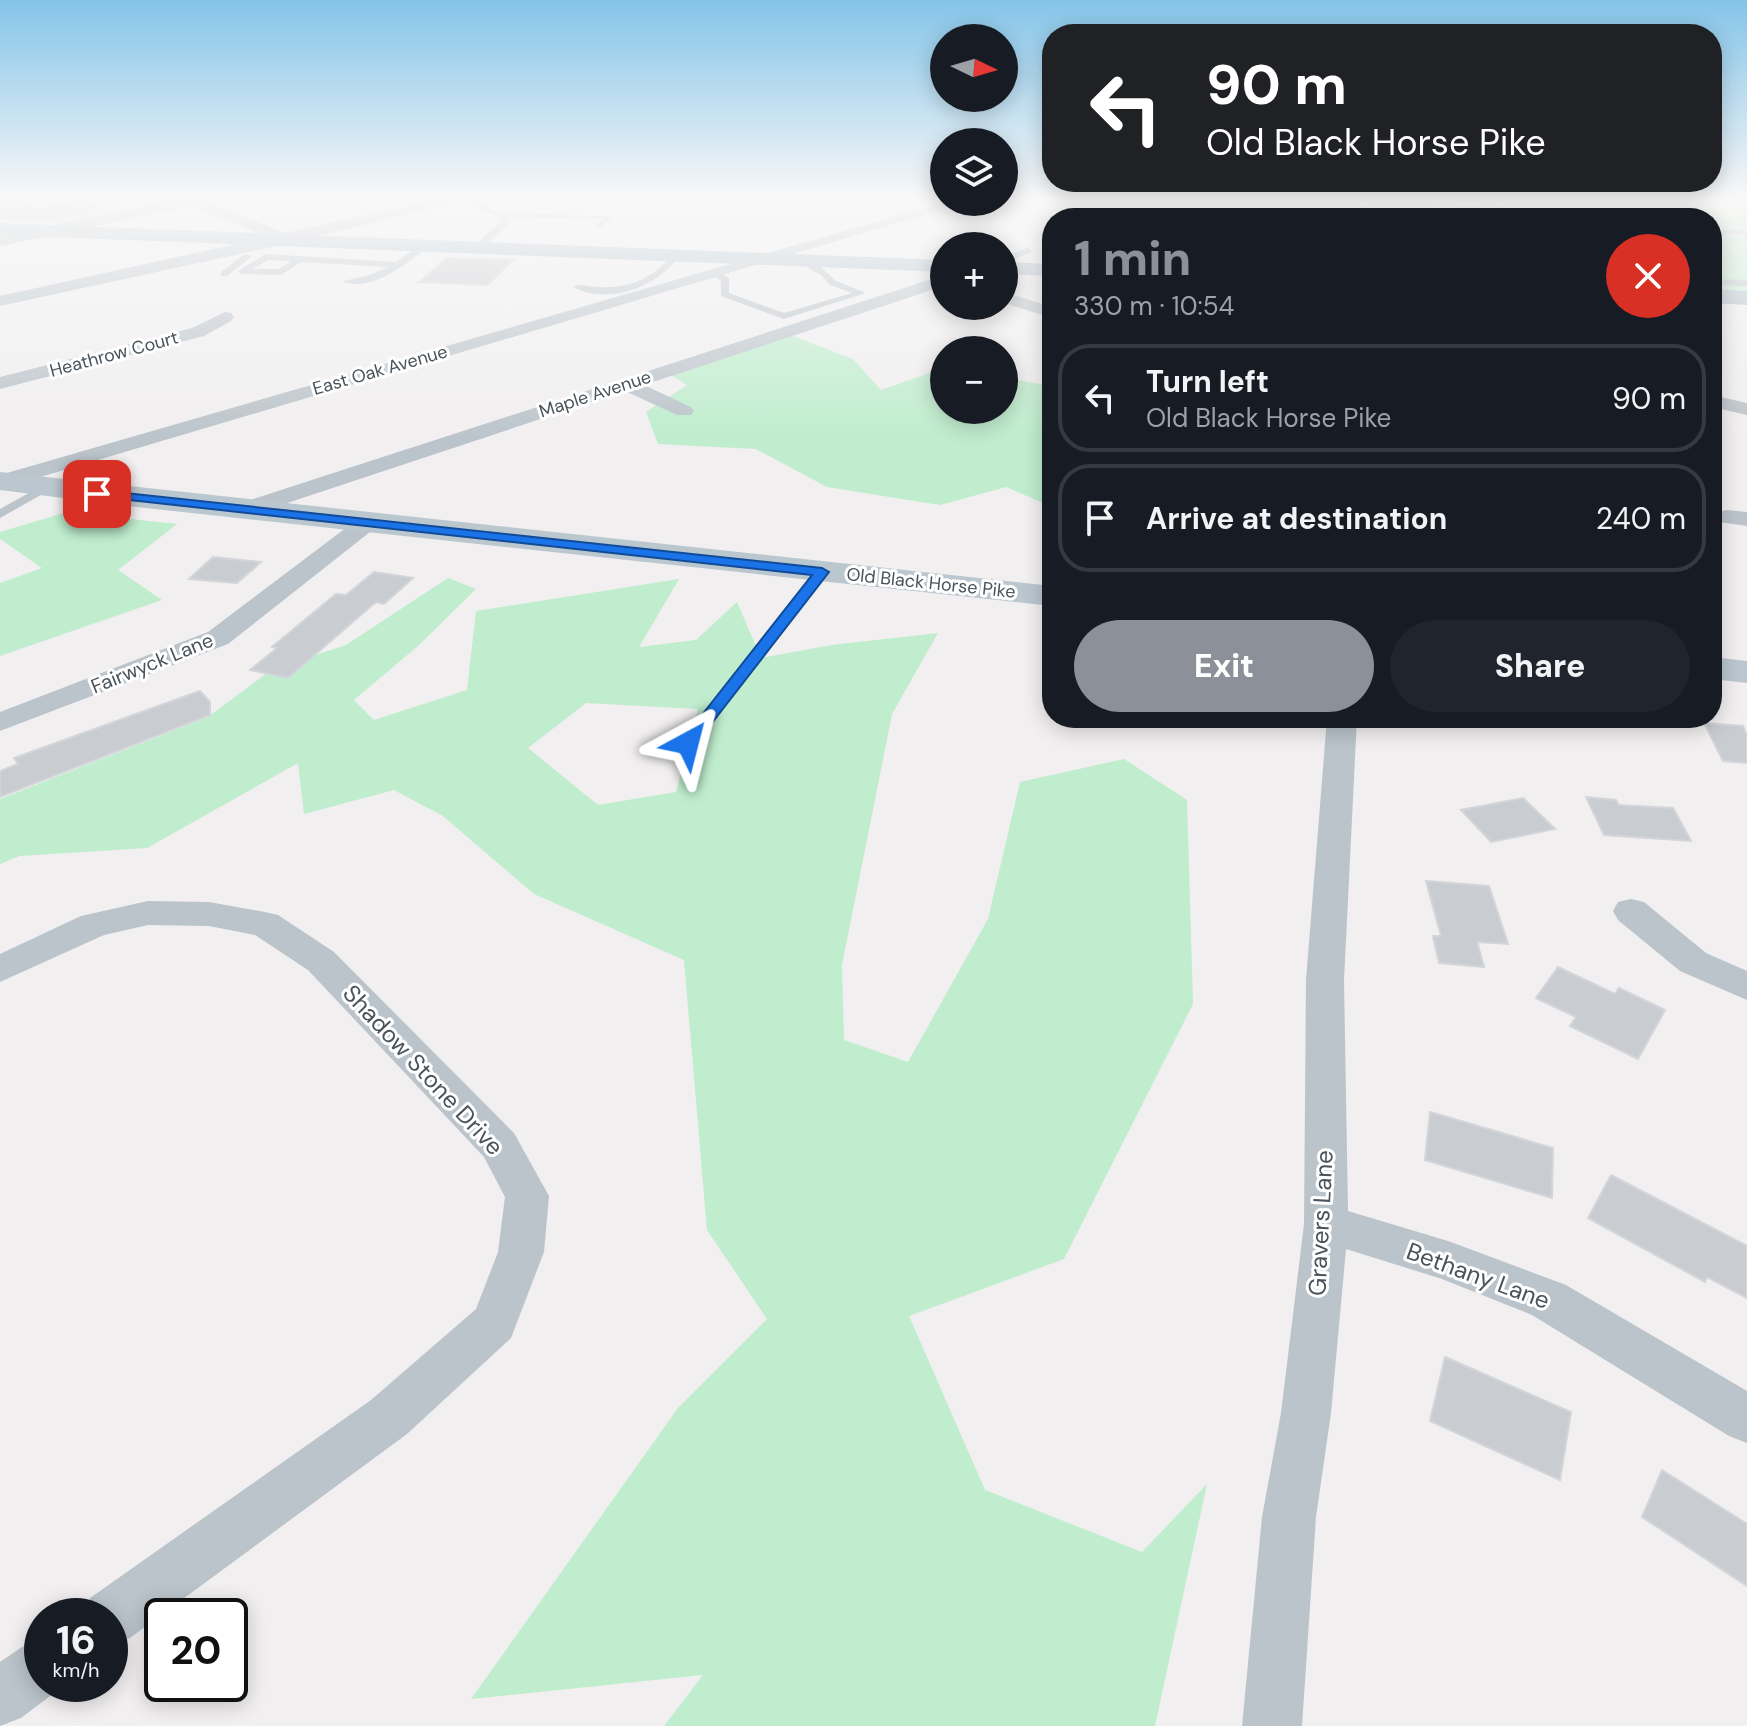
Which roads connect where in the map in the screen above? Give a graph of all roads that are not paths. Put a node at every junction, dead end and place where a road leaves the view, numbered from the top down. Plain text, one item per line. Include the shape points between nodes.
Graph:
1 (104, 279) edge
2 (368, 279) edge
3 (652, 279) edge
4 (690, 279) edge
5 (723, 279) edge
6 (829, 279) edge
7 (347, 281) dead end
8 (1722, 282) edge
9 (1747, 283) edge
10 (930, 285) edge
11 (578, 287) dead end
12 (1722, 297) edge
13 (1747, 298) edge
14 (0, 301) edge
15 (1018, 302) edge
16 (1042, 310) edge
17 (225, 317) dead end
18 (0, 383) edge
19 (626, 384) junction
20 (1722, 403) edge
21 (1747, 409) edge
22 (684, 411) dead end
23 (1, 481) edge
24 (49, 487) junction
25 (246, 509) junction
26 (0, 514) edge
27 (367, 523) junction
28 (822, 572) junction
29 (1042, 595) edge
30 (1722, 669) edge
31 (1747, 672) edge
32 (0, 722) edge
33 (1341, 728) edge
34 (688, 743) dead end
35 (1631, 911) dead end
36 (0, 969) edge
37 (1747, 986) edge
38 (1326, 1224) junction
39 (1747, 1419) edge
40 (128, 1605) edge
41 (24, 1680) edge
42 (0, 1697) edge
43 (1272, 1726) edge

1 - 14 street
2 - 7 lane
3 - 11 lane via 610,292
4 - 23 street, East Oak Avenue
5 - 6 lane via 724,294 784,316 861,293
8 - 9 lane
10 - 19 street, Maple Avenue
12 - 13 main road
15 - 16 street
17 - 18 street, Heathrow Court via 198,332
19 - 22 street
19 - 25 street, Maple Avenue
20 - 21 street
23 - 24 street, Old Black Horse Pike
24 - 25 street, Old Black Horse Pike
24 - 26 lane
25 - 27 street, Old Black Horse Pike
27 - 28 street, Old Black Horse Pike
27 - 32 street, Fairwyck Lane via 218,638
28 - 29 street, Old Black Horse Pike
28 - 34 lane
30 - 31 street
33 - 38 street, Gravers Lane via 1325,980
35 - 37 street via 1693,962
36 - 40 street, Shadow Stone Drive via 94,925 148,913 209,914 265,924 321,961 499,1145 527,1196 521,1252 494,1323 389,1417
38 - 39 street, Bethany Lane via 1448,1261 1549,1300
38 - 43 street, Gravers Lane via 1289,1517
41 - 42 street

